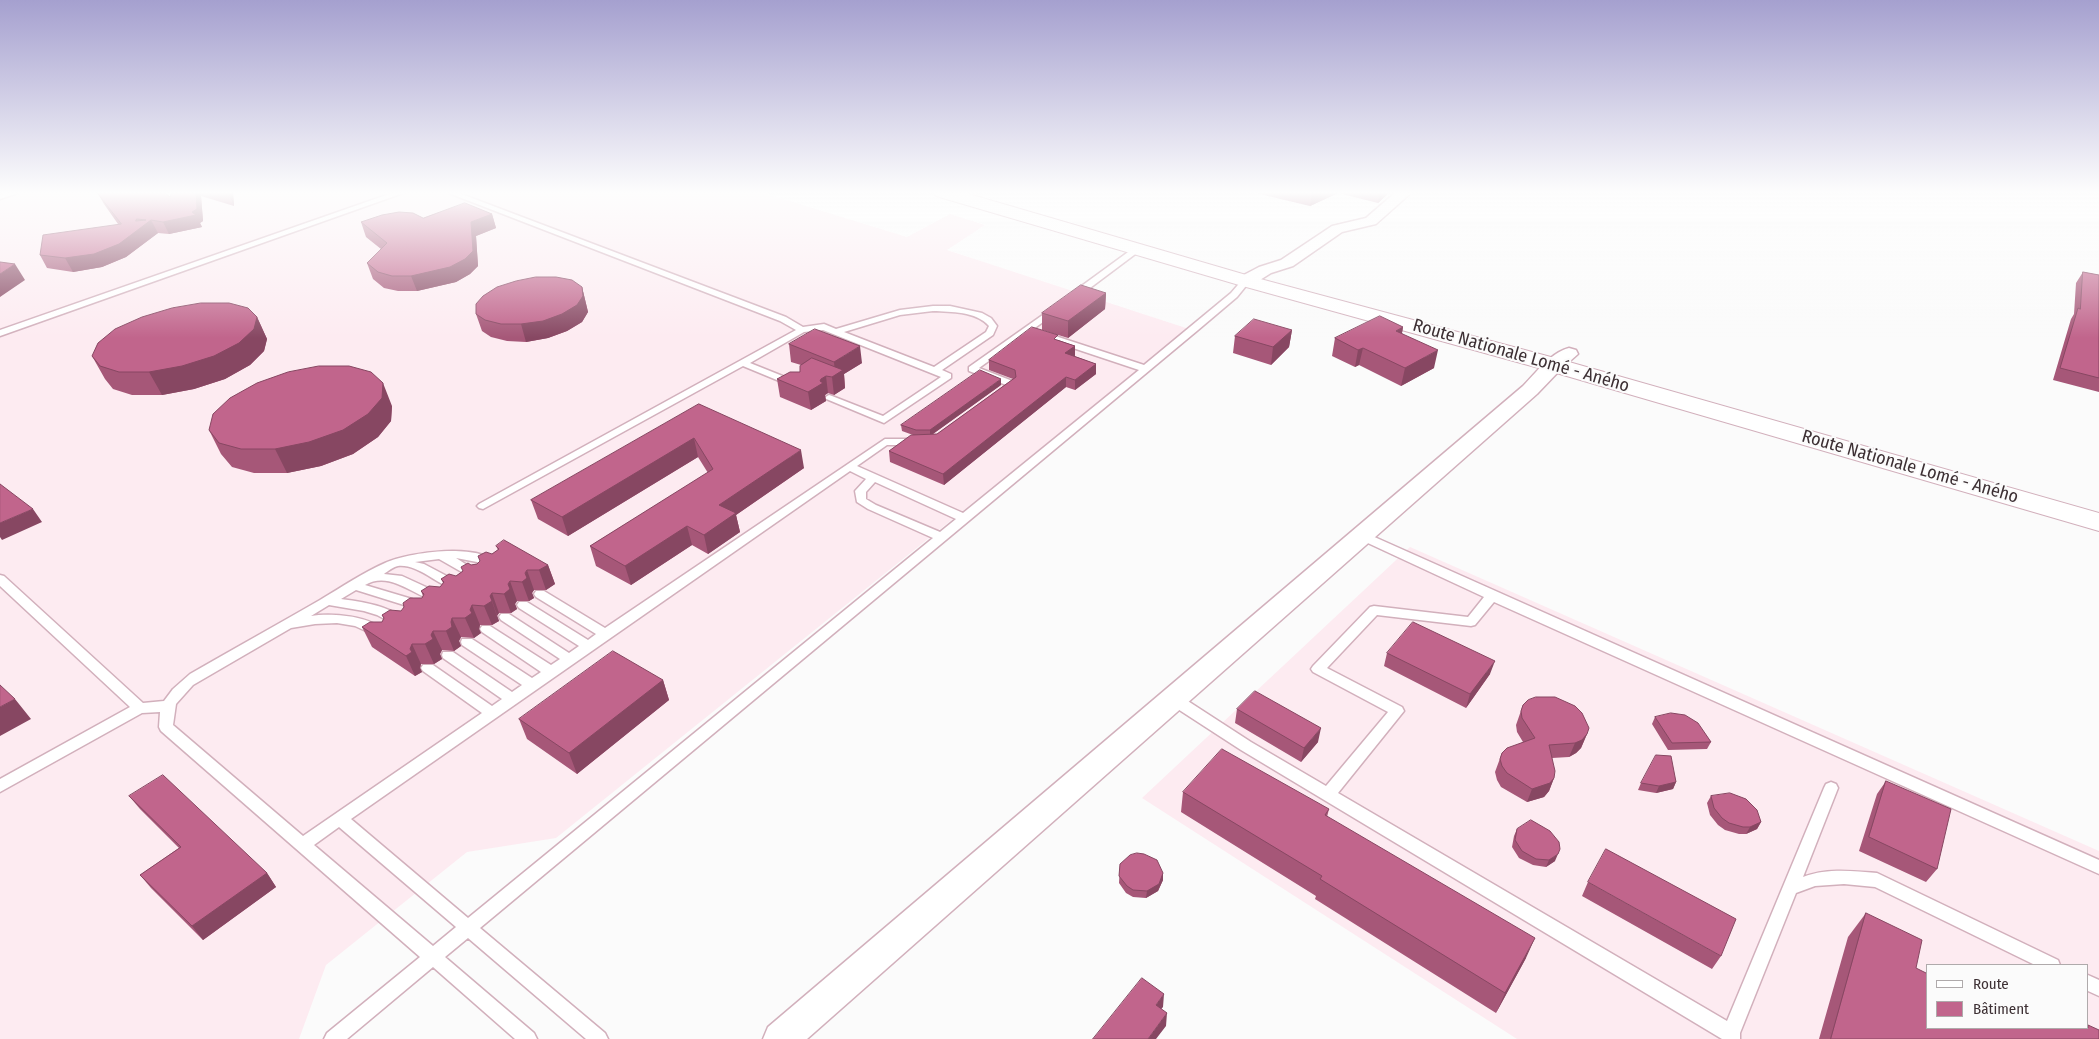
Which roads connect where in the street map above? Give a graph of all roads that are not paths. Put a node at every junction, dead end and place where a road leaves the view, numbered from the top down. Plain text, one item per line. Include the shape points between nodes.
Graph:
1 (264, 240) edge
2 (576, 240) edge
3 (1109, 240) edge
4 (1145, 240) edge
5 (1320, 240) edge
6 (1138, 249) junction
7 (1256, 275) junction
8 (802, 330) junction
9 (1028, 330) junction
10 (836, 332) junction
11 (0, 333) edge
12 (1561, 359) junction
13 (743, 363) junction
14 (1146, 369) junction
15 (934, 371) junction
16 (798, 386) edge
17 (1004, 389) edge
18 (829, 398) dead end
19 (933, 441) edge
20 (848, 467) junction
21 (873, 478) junction
22 (2099, 505) edge
23 (483, 506) dead end
24 (966, 519) junction
25 (2099, 522) edge
26 (1360, 535) junction
27 (943, 538) junction
28 (441, 555) junction
29 (399, 562) junction
30 (498, 568) edge
31 (369, 576) junction
32 (0, 579) edge
33 (480, 579) edge
34 (353, 585) junction
35 (463, 590) edge
36 (540, 594) dead end
37 (1492, 596) junction
38 (327, 601) junction
39 (444, 602) edge
40 (523, 605) dead end
41 (425, 614) edge
42 (505, 617) dead end
43 (406, 626) edge
44 (280, 628) junction
45 (486, 630) dead end
46 (606, 634) junction
47 (386, 638) edge
48 (467, 642) dead end
49 (588, 646) junction
50 (448, 655) dead end
51 (569, 659) junction
52 (428, 668) dead end
53 (551, 672) junction
54 (532, 685) junction
55 (1172, 698) junction
56 (512, 699) junction
57 (168, 706) junction
58 (140, 708) junction
59 (492, 713) junction
60 (0, 786) edge
61 (1831, 788) dead end
62 (1328, 794) junction
63 (340, 819) junction
64 (302, 845) junction
65 (2099, 867) edge
66 (1790, 888) junction
67 (470, 927) junction
68 (433, 957) junction
69 (2050, 964) edge
70 (1731, 1036) edge
71 (334, 1039) edge
72 (528, 1039) edge
73 (599, 1039) edge
74 (781, 1039) edge

1 - 11 lane
2 - 8 lane via 774,316
3 - 6 highway, Route Nationale Lomé - Aného
4 - 7 highway, Route Nationale Lomé - Aného
5 - 7 street via 1287,263
6 - 7 highway, Route Nationale Lomé - Aného
6 - 9 lane
7 - 12 highway, Route Nationale Lomé - Aného
7 - 14 lane
8 - 10 lane via 824,327
8 - 13 lane
9 - 14 lane
9 - 17 lane via 972,369 1012,384
10 - 15 lane
10 - 15 lane via 890,314 923,309 946,308 990,320 993,326 990,332
12 - 22 highway, Route Nationale Lomé - Aného
12 - 25 highway, Route Nationale Lomé - Aného
12 - 26 street via 1530,390
13 - 16 lane
13 - 23 lane
14 - 24 lane
15 - 18 lane via 948,376 884,420
19 - 20 lane via 885,442
20 - 21 lane
20 - 46 lane
21 - 24 lane
21 - 27 lane via 860,491 861,500
24 - 27 lane
26 - 37 lane
26 - 55 street
27 - 67 lane
28 - 29 lane
28 - 30 lane via 482,558
28 - 33 lane
29 - 31 lane
29 - 35 lane via 420,566
31 - 34 lane
31 - 39 lane via 398,579
32 - 58 lane
34 - 38 lane
34 - 41 lane via 408,602
36 - 46 lane
37 - 62 lane via 1471,622 1374,610 1318,669 1397,711
37 - 65 lane
38 - 43 lane via 388,614
38 - 44 lane
40 - 49 lane
42 - 51 lane
44 - 47 lane via 322,619 351,620
44 - 57 lane via 195,677 173,696
45 - 53 lane
46 - 49 lane
48 - 54 lane
49 - 51 lane
50 - 56 lane
51 - 53 lane
52 - 59 lane
53 - 54 lane
54 - 56 lane
55 - 62 lane
55 - 74 street
56 - 59 lane
57 - 58 lane
57 - 64 lane via 166,727
58 - 60 lane
59 - 63 lane
61 - 66 lane
62 - 70 lane
63 - 64 lane
63 - 67 lane
64 - 68 lane
66 - 69 lane via 1815,879 1877,880
66 - 70 lane
67 - 68 lane
67 - 73 lane
68 - 71 lane
68 - 72 lane

